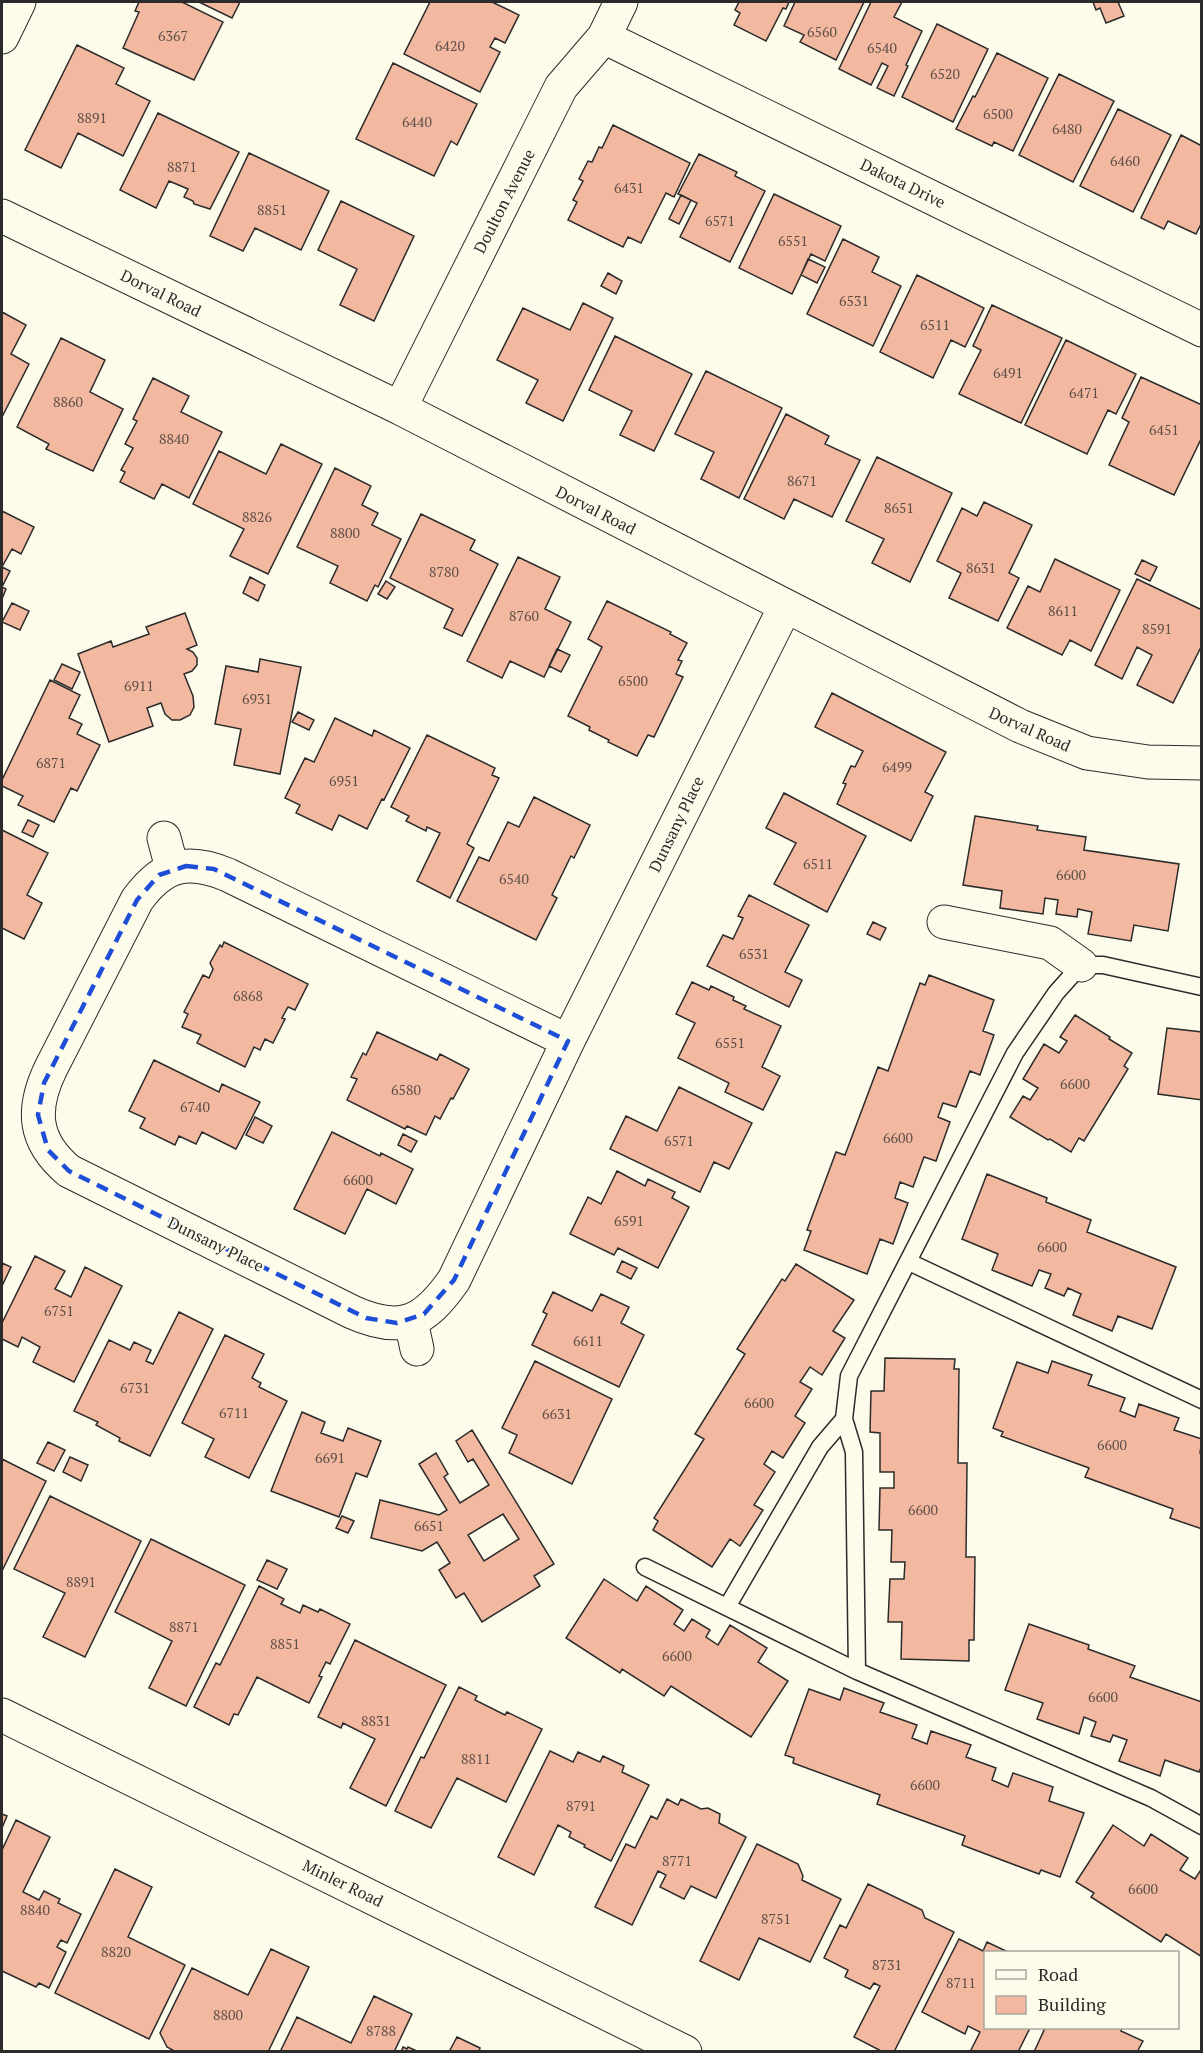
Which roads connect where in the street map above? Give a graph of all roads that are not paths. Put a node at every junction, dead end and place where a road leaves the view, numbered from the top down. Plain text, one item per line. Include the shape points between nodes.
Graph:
1 (19, 2) edge
2 (621, 2) edge
3 (2, 37) edge
4 (604, 37) junction
5 (2, 216) edge
6 (1202, 330) edge
7 (400, 408) junction
8 (785, 607) junction
9 (1202, 763) edge
10 (944, 922) dead end
11 (1081, 964) junction
12 (1202, 987) edge
13 (568, 1041) junction
14 (909, 1262) junction
15 (1202, 1400) edge
16 (844, 1419) junction
17 (645, 1567) dead end
18 (727, 1607) junction
19 (857, 1671) junction
20 (2, 1715) edge
21 (1202, 1826) edge
22 (686, 2052) edge

1 - 3 street
2 - 4 street, Doulton Avenue
4 - 6 street, Dakota Drive
4 - 7 street, Doulton Avenue via 561,87
5 - 7 street, Dorval Road
7 - 8 street, Dorval Road
8 - 9 street, Dorval Road via 1020,726 1087,753 1148,762
8 - 13 street, Dunsany Place
10 - 11 street via 1050,943
11 - 12 lane via 1103,965
11 - 14 lane via 1015,1053
13 - 13 street, Dunsany Place via 454,1280 424,1314 414,1335 397,1323 366,1318 81,1178 27,1138 51,1068 138,900 159,875 168,853 186,866 228,875
14 - 15 lane
14 - 16 lane via 849,1376
16 - 18 lane via 820,1447
16 - 19 lane via 854,1452
17 - 18 lane
18 - 19 lane
19 - 21 lane via 1150,1798
20 - 22 street, Minler Road

